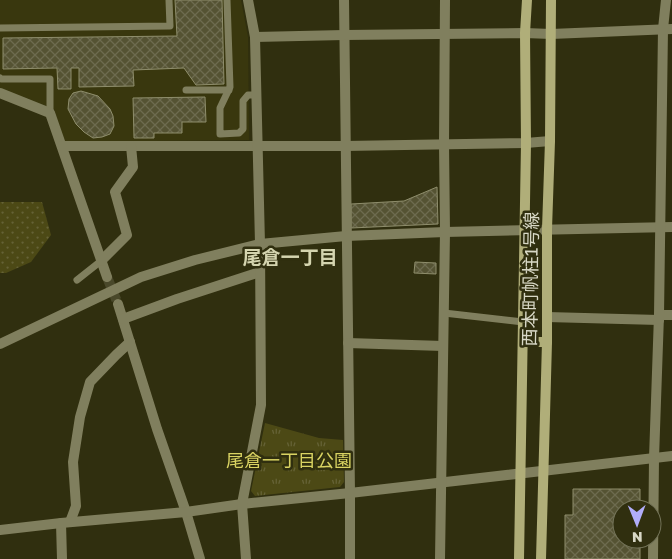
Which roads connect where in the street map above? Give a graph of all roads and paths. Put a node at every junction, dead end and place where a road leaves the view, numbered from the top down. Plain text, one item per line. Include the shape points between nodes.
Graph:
1 (169, 0) edge
2 (227, 0) edge
3 (344, 0) edge
4 (445, 0) edge
5 (527, 0) edge
6 (551, 0) edge
7 (666, 0) edge
8 (250, 1) edge
9 (0, 28) edge
10 (668, 29) edge
11 (445, 34) junction
12 (525, 34) junction
13 (551, 34) junction
14 (344, 35) junction
15 (255, 37) junction
16 (0, 78) edge
17 (186, 90) dead end
18 (229, 90) junction
19 (0, 93) edge
20 (256, 95) junction
21 (50, 113) junction
22 (550, 141) junction
23 (667, 142) edge
24 (526, 143) junction
25 (444, 144) junction
26 (62, 146) junction
27 (132, 146) junction
28 (258, 146) junction
29 (345, 146) junction
30 (661, 227) junction
31 (672, 227) edge
32 (547, 230) junction
33 (524, 231) junction
34 (445, 232) junction
35 (346, 236) junction
36 (260, 244) junction
37 (101, 261) junction
38 (260, 272) junction
39 (106, 277) tunnel mouth
40 (77, 280) dead end
41 (118, 304) tunnel mouth
42 (444, 312) junction
43 (672, 315) edge
44 (547, 316) junction
45 (659, 317) junction
46 (123, 319) junction
47 (523, 322) junction
48 (130, 342) junction
49 (523, 342) junction
50 (547, 342) junction
51 (348, 343) junction
52 (0, 344) edge
53 (443, 346) junction
54 (672, 456) edge
55 (654, 458) junction
56 (543, 471) junction
57 (521, 475) junction
58 (441, 483) junction
59 (350, 493) junction
60 (242, 504) junction
61 (186, 512) junction
62 (65, 523) junction
63 (0, 530) edge
64 (62, 559) edge
65 (200, 559) edge
66 (246, 559) edge
67 (350, 559) edge
68 (440, 559) edge
69 (519, 559) edge
70 (541, 559) edge
71 (652, 559) edge

1 - 9 lane via 170,26
2 - 18 lane
3 - 14 street
4 - 11 street
5 - 12 street, 西本町帆柱1号線
6 - 13 street, 西本町帆柱1号線
7 - 10 street
8 - 15 street
10 - 13 street
10 - 23 street
11 - 12 street
11 - 14 street
11 - 25 street
12 - 13 street
12 - 24 street, 西本町帆柱1号線
13 - 22 street, 西本町帆柱1号線
14 - 15 street
14 - 29 street
15 - 20 street
16 - 21 lane via 50,80
17 - 18 lane
18 - 20 lane via 220,108 220,134 239,133 244,129 243,101 248,95
19 - 21 street
20 - 28 street
21 - 26 street
22 - 24 street
22 - 32 street, 西本町帆柱1号線
23 - 30 street
24 - 25 street
24 - 33 street, 西本町帆柱1号線
25 - 29 street
25 - 34 street
26 - 27 street
26 - 37 street
27 - 28 street
27 - 37 street via 133,167 115,192 127,235
28 - 29 street
28 - 36 street
29 - 35 street
30 - 31 street
30 - 32 street
30 - 45 street
32 - 33 street
32 - 44 street, 西本町帆柱1号線
33 - 34 street
33 - 47 street, 西本町帆柱1号線
34 - 35 street
34 - 42 street
35 - 36 street
35 - 51 street
36 - 38 street
36 - 52 street via 141,277
37 - 39 street
37 - 40 lane
38 - 46 street
38 - 60 street via 261,405
41 - 46 street
42 - 47 lane
42 - 53 street
43 - 45 street
44 - 45 street
44 - 50 street, 西本町帆柱1号線
45 - 55 street
46 - 48 street
47 - 49 street, 西本町帆柱1号線
48 - 61 street
48 - 62 street via 90,382 72,462 76,506
49 - 50 street
49 - 57 street, 西本町帆柱1号線
50 - 56 street, 西本町帆柱1号線
51 - 53 street
51 - 59 street
53 - 58 street
54 - 55 street
55 - 56 street
55 - 71 street
56 - 57 street
56 - 70 street, 西本町帆柱1号線
57 - 58 street
57 - 69 street, 西本町帆柱1号線
58 - 59 street
58 - 68 street
59 - 60 street
59 - 67 street
60 - 61 street
60 - 66 street
61 - 62 street
61 - 65 street
62 - 63 street
62 - 64 street

